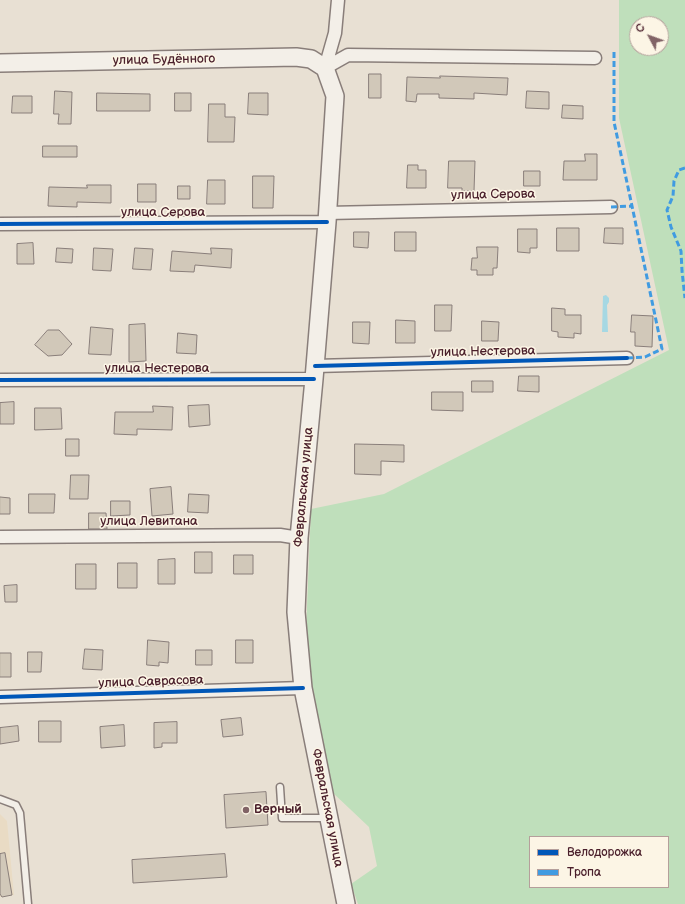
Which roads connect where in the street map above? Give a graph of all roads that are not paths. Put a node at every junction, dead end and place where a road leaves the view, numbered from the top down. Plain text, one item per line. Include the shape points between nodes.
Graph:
1 (338, 0) edge
2 (595, 58) dead end
3 (0, 63) edge
4 (325, 68) junction
5 (611, 207) dead end
6 (327, 218) junction
7 (0, 224) edge
8 (627, 358) dead end
9 (315, 372) junction
10 (0, 380) edge
11 (0, 537) edge
12 (299, 538) junction
13 (303, 688) junction
14 (0, 697) edge
15 (280, 787) dead end
16 (0, 799) edge
17 (329, 818) junction
18 (28, 904) edge
19 (346, 904) edge

1 - 4 street via 335,33
2 - 4 street via 348,54
3 - 4 main road, улица Будённого via 296,57 311,60
4 - 6 main road, Февральская улица via 335,96
5 - 6 street, улица Серова
6 - 7 street, улица Серова
6 - 9 main road, Февральская улица
8 - 9 street, улица Нестерова
9 - 10 street, улица Нестерова
9 - 12 main road, Февральская улица
11 - 12 street, улица Левитана
12 - 13 main road, Февральская улица via 296,612
13 - 14 street, улица Саврасова
13 - 17 main road, Февральская улица
15 - 17 lane via 282,818
16 - 18 lane via 16,805 20,813
17 - 19 main road, Февральская улица

